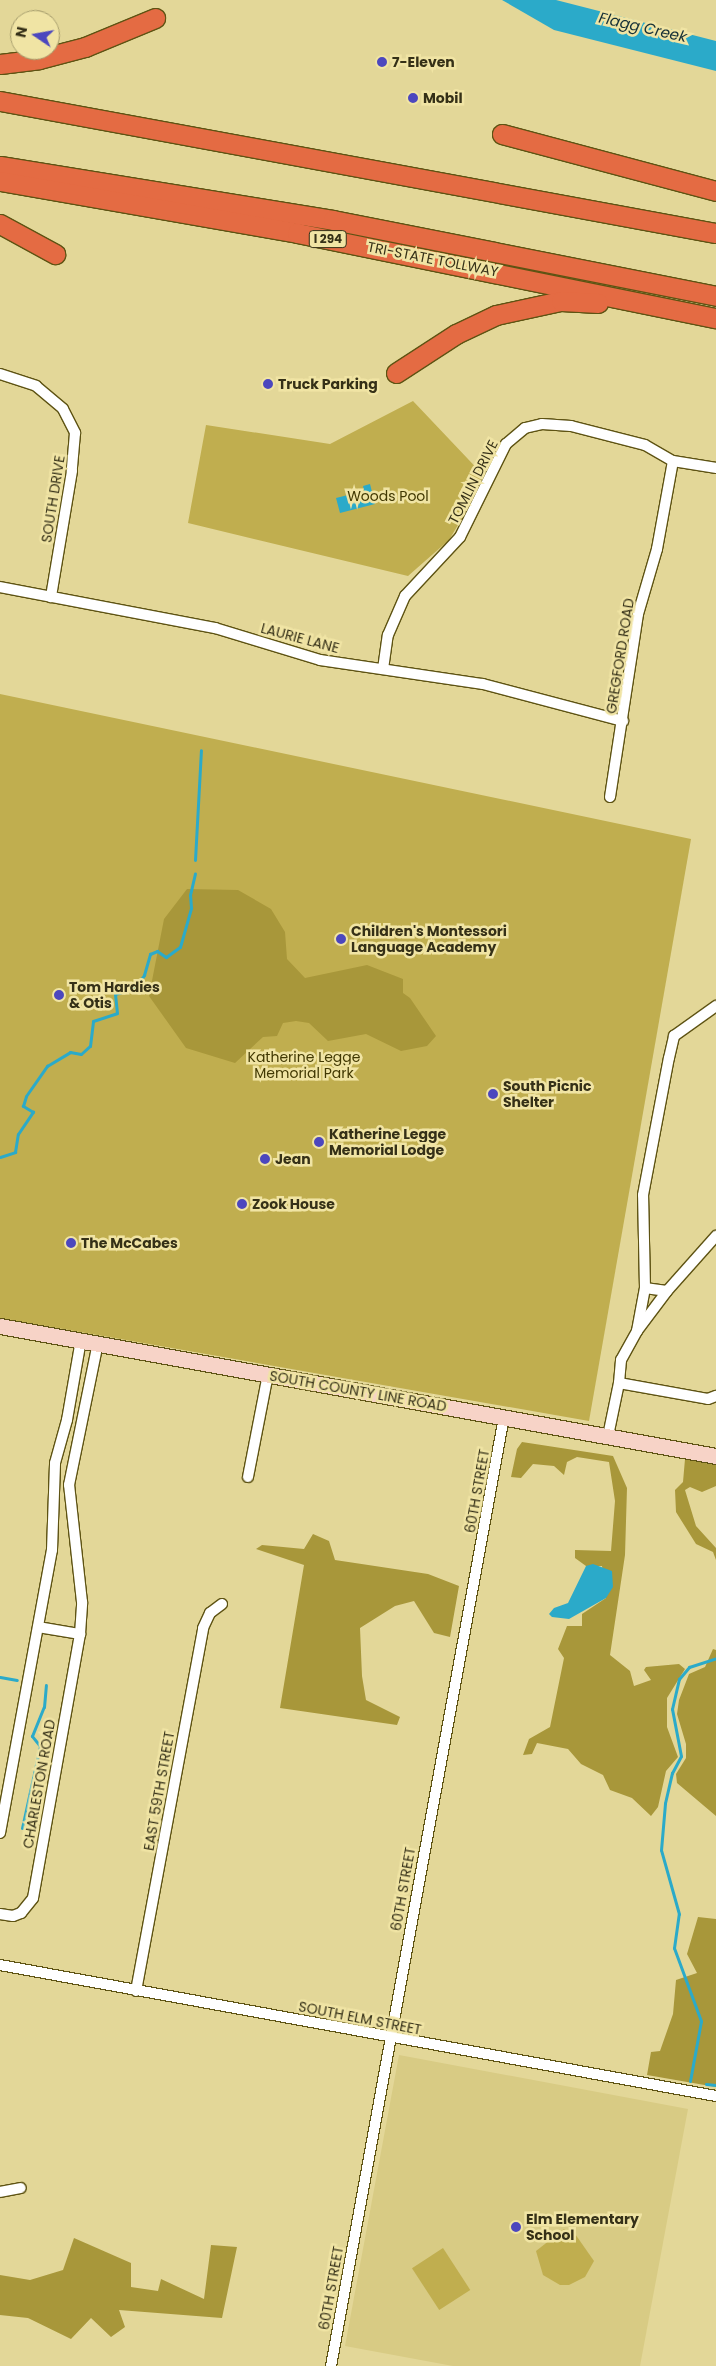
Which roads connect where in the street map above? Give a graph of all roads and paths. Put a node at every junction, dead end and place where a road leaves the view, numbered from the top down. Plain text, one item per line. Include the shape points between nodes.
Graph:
1 (155, 18) dead end
2 (0, 64) edge
3 (0, 101) edge
4 (502, 134) dead end
5 (0, 166) edge
6 (0, 181) edge
7 (716, 191) edge
8 (0, 224) edge
9 (716, 233) edge
10 (54, 254) dead end
11 (716, 296) edge
12 (655, 307) junction
13 (716, 318) edge
14 (396, 373) dead end
15 (0, 374) edge
16 (673, 461) junction
17 (716, 468) edge
18 (0, 587) edge
19 (51, 597) junction
20 (383, 669) junction
21 (623, 721) junction
22 (610, 797) dead end
23 (716, 1006) edge
24 (716, 1236) edge
25 (645, 1288) junction
26 (667, 1290) junction
27 (0, 1326) edge
28 (637, 1331) junction
29 (81, 1340) junction
30 (98, 1343) junction
31 (268, 1374) junction
32 (619, 1383) junction
33 (716, 1396) edge
34 (504, 1418) junction
35 (608, 1436) junction
36 (716, 1456) edge
37 (248, 1477) dead end
38 (222, 1604) dead end
39 (38, 1627) junction
40 (80, 1634) junction
41 (0, 1833) edge
42 (0, 1914) edge
43 (0, 1965) edge
44 (136, 1991) junction
45 (392, 2038) junction
46 (716, 2096) edge
47 (21, 2188) dead end
48 (0, 2192) edge
49 (331, 2366) edge

1 - 2 highway via 85,48
3 - 9 highway
4 - 7 highway
5 - 11 highway, TRI-STATE TOLLWAY / I 294 via 333,220
6 - 12 highway, TRI-STATE TOLLWAY / I 294 via 297,232
8 - 10 highway
12 - 13 highway, TRI-STATE TOLLWAY / I 294
12 - 14 highway via 561,301 496,316 456,334
15 - 19 street, SOUTH DRIVE via 36,386 63,409 75,432 75,450
16 - 17 street, TOMLIN DRIVE
16 - 20 street, TOMLIN DRIVE via 645,445 606,433 542,424 526,428 506,444 460,537 406,596 388,635
16 - 21 street, GREGFORD ROAD via 657,549 638,614
18 - 19 street, LAURIE LANE
19 - 20 street, LAURIE LANE via 214,628 320,660
20 - 21 street, LAURIE LANE via 483,684
21 - 22 street, GREGFORD ROAD
23 - 25 street via 674,1036 643,1195
24 - 26 street
25 - 26 street
25 - 28 street
26 - 28 street
27 - 29 main road, SOUTH COUNTY LINE ROAD
28 - 32 street via 621,1360
29 - 30 main road, SOUTH COUNTY LINE ROAD
29 - 39 street, CHARLESTON ROAD via 67,1420 55,1463 52,1550
30 - 31 main road, SOUTH COUNTY LINE ROAD
30 - 40 street, CHARLESTON ROAD via 69,1485 82,1602
31 - 34 main road, SOUTH COUNTY LINE ROAD
31 - 37 street
32 - 33 street via 708,1399
32 - 35 street
34 - 35 main road, SOUTH COUNTY LINE ROAD
34 - 45 street, 60TH STREET
35 - 36 main road, SOUTH COUNTY LINE ROAD
38 - 44 street, EAST 59TH STREET via 210,1613 203,1628
39 - 40 street
39 - 41 street, CHARLESTON ROAD
40 - 42 street, CHARLESTON ROAD via 32,1898 21,1913 13,1916
43 - 44 street, SOUTH ELM STREET
44 - 45 street, SOUTH ELM STREET
45 - 46 street, SOUTH ELM STREET
45 - 49 street, 60TH STREET
47 - 48 street

